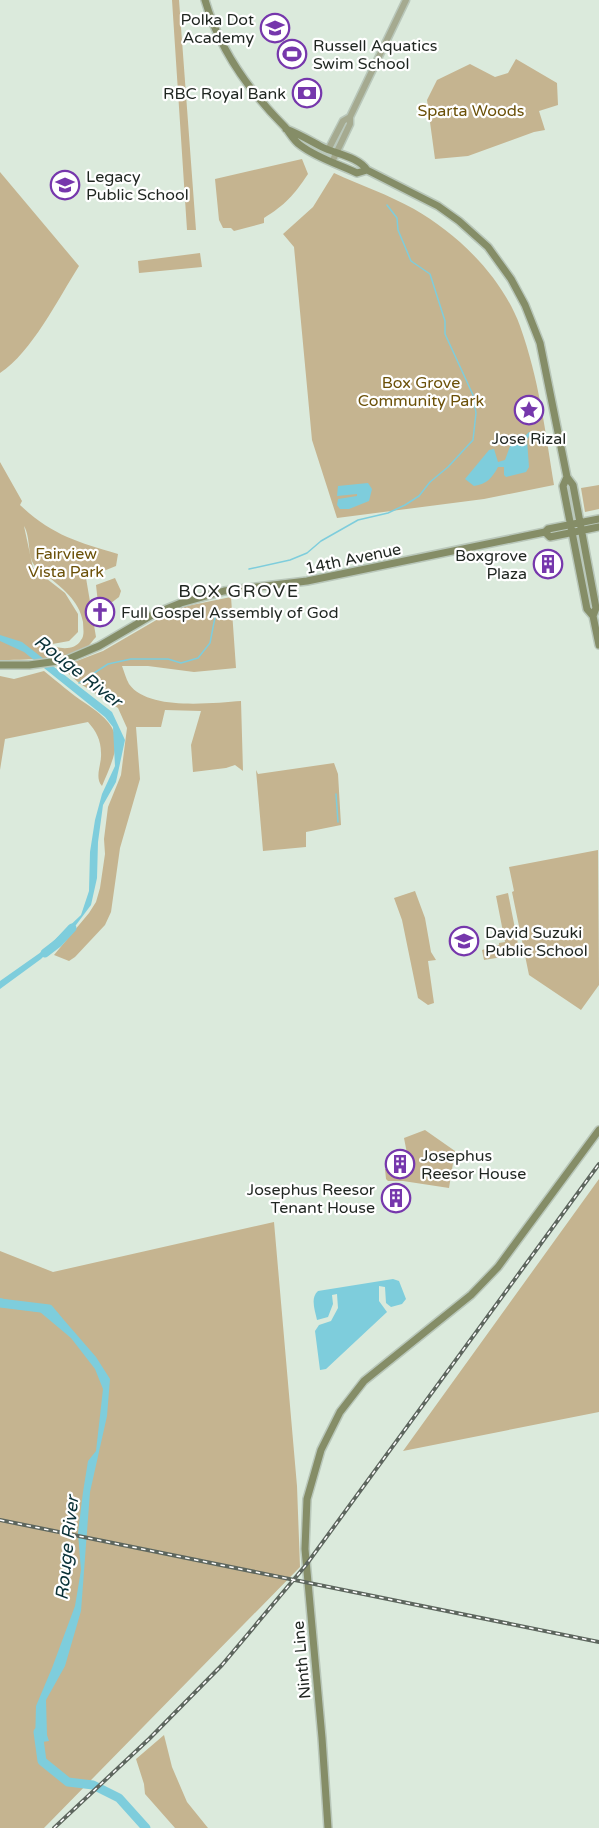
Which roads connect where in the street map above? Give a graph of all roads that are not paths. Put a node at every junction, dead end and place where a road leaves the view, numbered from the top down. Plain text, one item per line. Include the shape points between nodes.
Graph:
1 (205, 0) edge
2 (406, 0) edge
3 (350, 117) junction
4 (286, 129) junction
5 (328, 150) junction
6 (337, 153) junction
7 (332, 162) junction
8 (367, 170) junction
9 (567, 477) junction
10 (599, 519) edge
11 (581, 526) junction
12 (599, 527) edge
13 (571, 528) junction
14 (593, 616) junction
15 (599, 645) edge
16 (0, 665) edge
17 (599, 1130) edge
18 (328, 1828) edge

1 - 4 main road via 244,82
2 - 3 street
3 - 5 street via 343,121
3 - 6 street
4 - 5 main road
4 - 7 main road via 297,143
5 - 6 main road
6 - 7 street
6 - 8 main road
7 - 8 main road via 357,173
8 - 9 main road via 459,220 488,247 511,279 540,343
9 - 11 main road via 573,485
9 - 13 main road via 563,486
10 - 11 main road, 14th Avenue
11 - 12 main road, 14th Avenue
11 - 13 main road, 14th Avenue
11 - 14 main road via 596,608
13 - 14 main road via 587,609
13 - 16 main road, 14th Avenue via 548,529 307,581 224,591 154,614 66,660
14 - 15 main road
17 - 18 main road, Ninth Line via 488,1278 381,1366 352,1396 328,1435 315,1467 306,1510 305,1549

